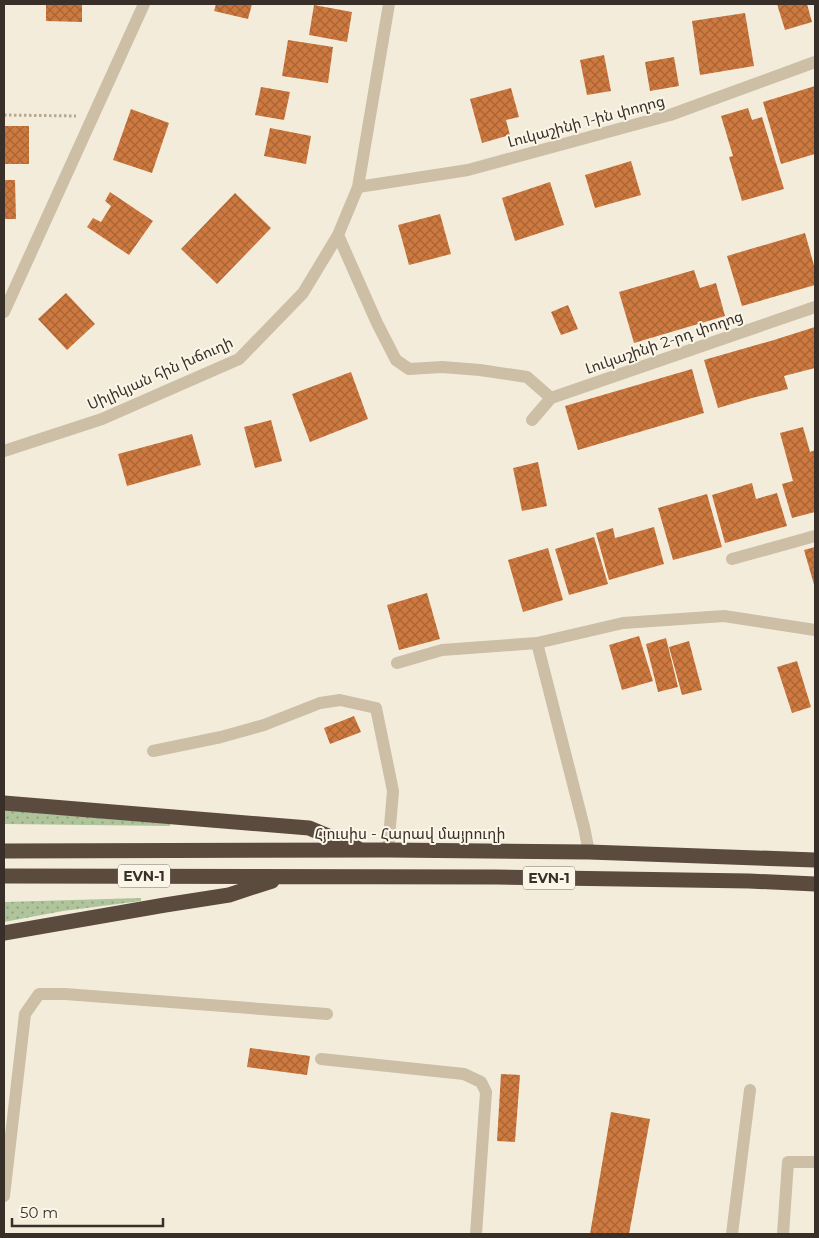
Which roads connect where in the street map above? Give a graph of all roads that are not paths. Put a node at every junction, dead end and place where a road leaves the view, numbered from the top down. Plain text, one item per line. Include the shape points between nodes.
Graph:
1 (144, 4) edge
2 (389, 4) edge
3 (815, 62) edge
4 (358, 187) junction
5 (338, 235) junction
6 (815, 307) edge
7 (4, 312) edge
8 (551, 398) junction
9 (532, 420) dead end
10 (4, 450) edge
11 (815, 536) edge
12 (732, 559) dead end
13 (815, 630) edge
14 (537, 643) junction
15 (397, 663) dead end
16 (153, 750) dead end
17 (4, 803) edge
18 (388, 850) junction
19 (4, 851) edge
20 (365, 851) junction
21 (589, 852) junction
22 (815, 860) edge
23 (4, 876) edge
24 (283, 877) junction
25 (815, 884) edge
26 (4, 933) edge
27 (327, 1014) dead end
28 (321, 1059) dead end
29 (750, 1090) dead end
30 (815, 1162) edge
31 (4, 1196) edge
32 (476, 1234) edge
33 (732, 1234) edge
34 (783, 1234) edge

1 - 7 street
2 - 4 street, Սիլիկյան հին խճուղի
3 - 4 street, Լուկաշինի 1-ին փողոց via 670,115 468,170
4 - 5 street, Սիլիկյան հին խճուղի
5 - 8 street via 396,360 410,369 442,367 526,377
5 - 10 street, Սիլիկյան հին խճուղի via 303,293 239,359 102,419
6 - 8 street, Լուկաշինի 2-րդ փողոց
8 - 9 street
11 - 12 street
13 - 14 street via 724,616 623,623
14 - 15 street via 442,650
14 - 21 street
16 - 18 street via 264,725 320,703 340,700 376,708 393,791
17 - 20 highway via 308,828
18 - 20 highway, Հյուսիս - Հարավ մայրուղի / EVN-1
18 - 21 highway, Հյուսիս - Հարավ մայրուղի / EVN-1
19 - 20 highway, Հյուսիս - Հարավ մայրուղի / EVN-1
21 - 22 highway, Հյուսիս - Հարավ մայրուղի / EVN-1
23 - 24 highway, EVN-1
24 - 25 highway, EVN-1
24 - 26 highway via 229,895
27 - 31 street via 39,994 25,1014
28 - 32 street via 464,1074 481,1082 486,1092
29 - 33 street
30 - 34 street via 788,1162

